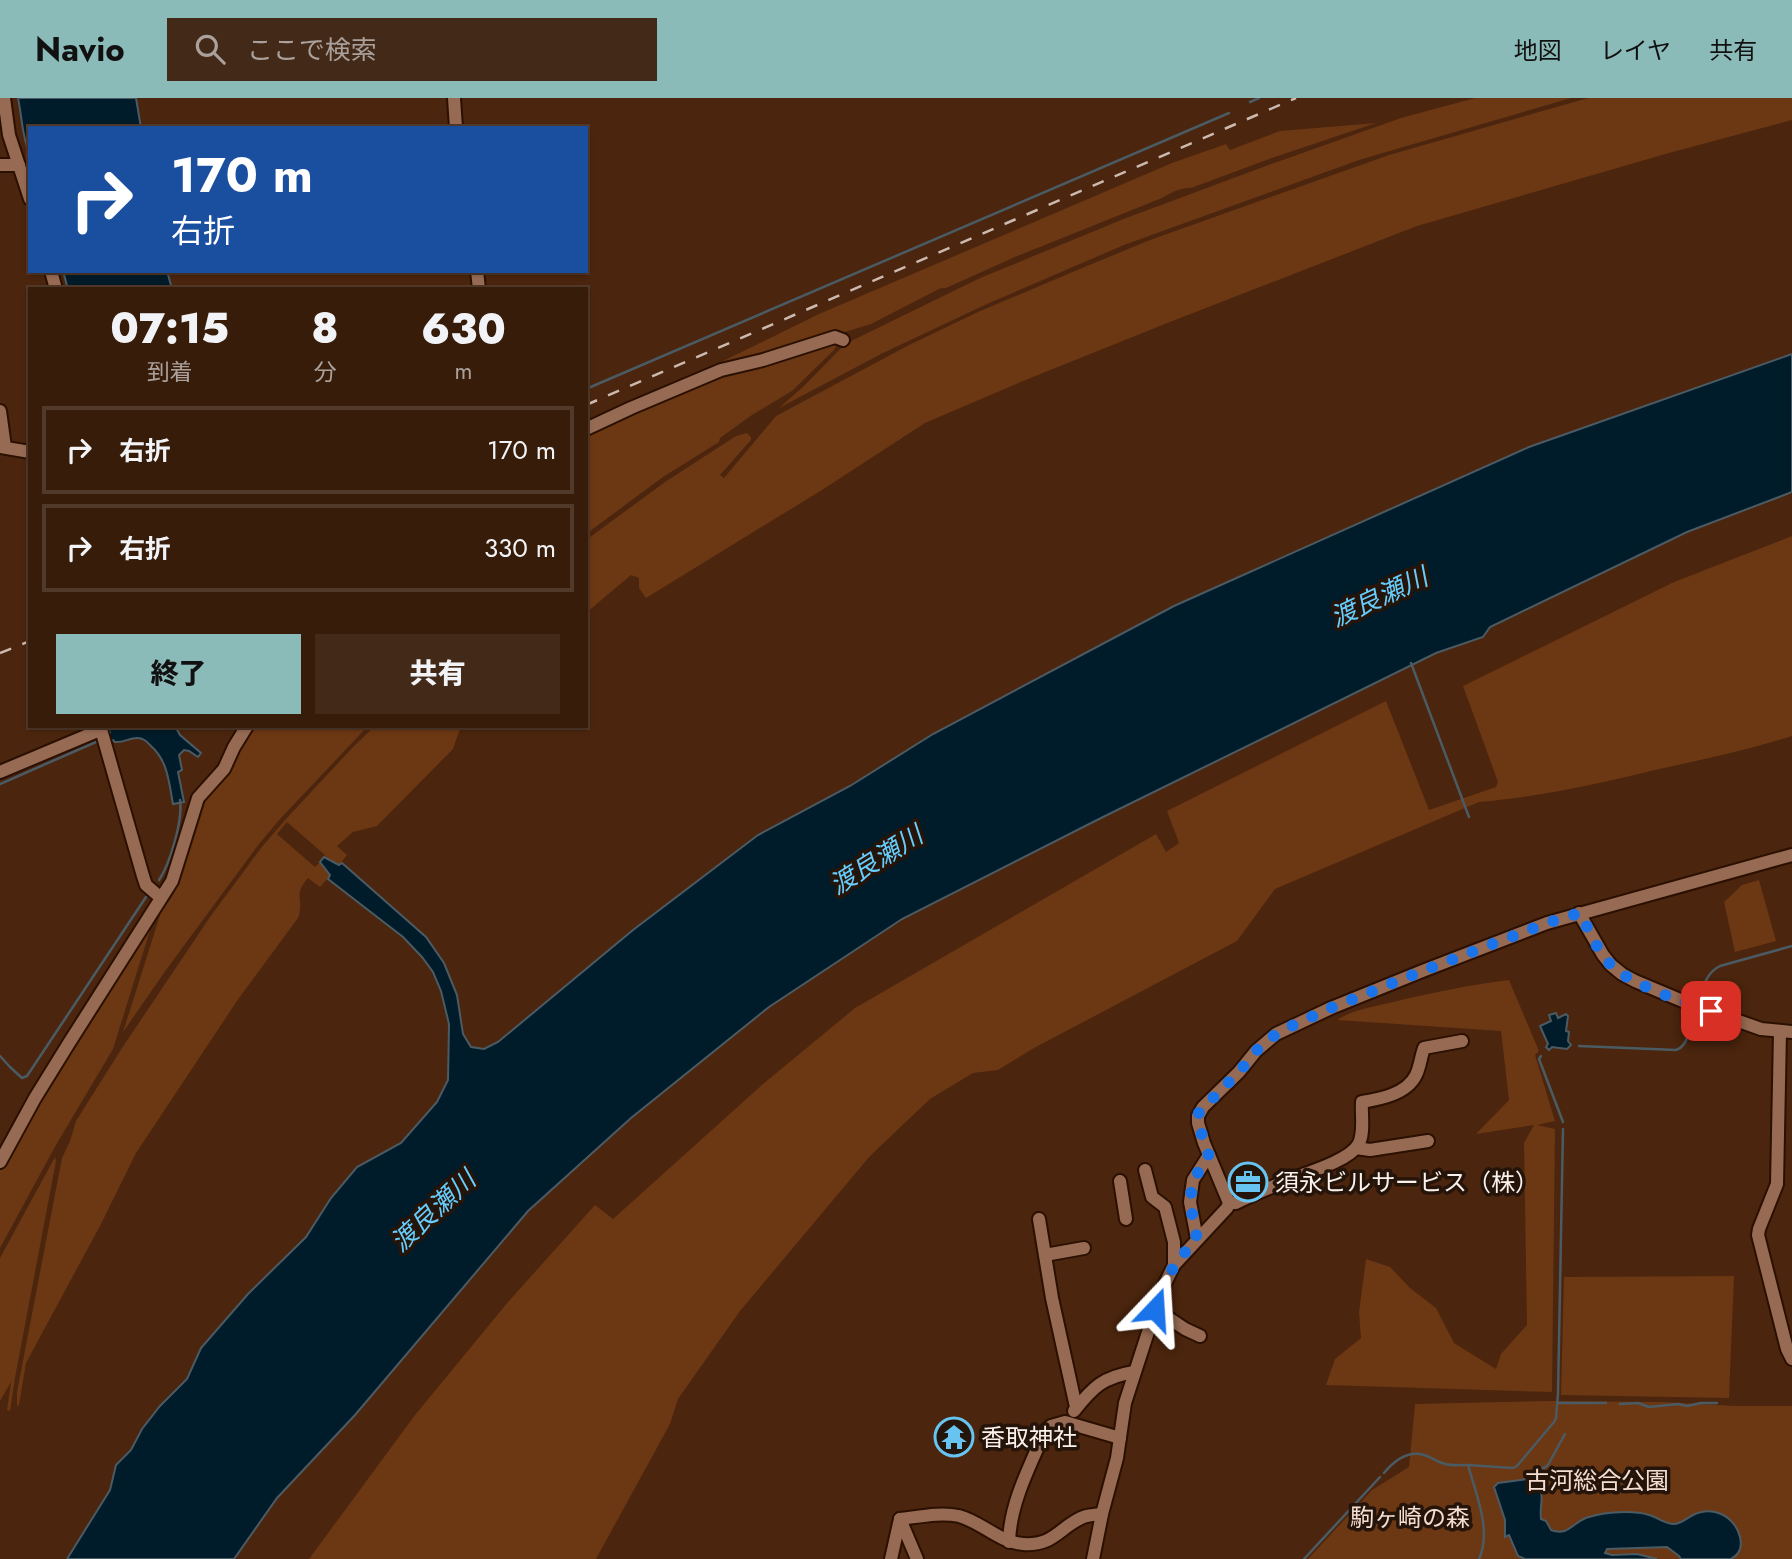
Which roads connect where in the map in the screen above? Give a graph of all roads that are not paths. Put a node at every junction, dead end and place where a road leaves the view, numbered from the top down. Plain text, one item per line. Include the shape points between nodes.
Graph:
1 (4, 98) edge
2 (454, 98) edge
3 (456, 126) edge
4 (0, 165) edge
5 (19, 165) junction
6 (28, 193) edge
7 (843, 340) dead end
8 (0, 411) edge
9 (588, 428) edge
10 (2, 447) edge
11 (28, 452) edge
12 (100, 728) edge
13 (246, 728) edge
14 (0, 772) edge
15 (1792, 855) edge
16 (161, 898) junction
17 (1580, 913) junction
18 (1786, 1032) edge
19 (1462, 1041) dead end
20 (1428, 1141) dead end
21 (1356, 1148) junction
22 (1209, 1156) junction
23 (0, 1162) edge
24 (1145, 1170) dead end
25 (1120, 1181) dead end
26 (1229, 1203) junction
27 (1039, 1219) dead end
28 (1126, 1219) dead end
29 (1197, 1239) junction
30 (1084, 1248) dead end
31 (1045, 1255) junction
32 (1174, 1265) junction
33 (1155, 1309) junction
34 (1200, 1336) dead end
35 (1792, 1359) edge
36 (1134, 1372) junction
37 (1076, 1407) junction
38 (1065, 1422) junction
39 (1121, 1438) junction
40 (1102, 1514) junction
41 (900, 1520) junction
42 (1009, 1542) junction
43 (1024, 1544) junction
44 (891, 1559) edge
45 (917, 1559) edge
46 (1025, 1559) edge
47 (1093, 1559) edge

1 - 5 street
2 - 3 street
4 - 5 street
5 - 6 street
7 - 9 street via 835,337 721,370
8 - 10 street
10 - 11 street
12 - 14 street
12 - 16 street via 146,885
13 - 16 street via 224,769 198,797 172,881
15 - 17 street
16 - 23 street
17 - 18 street via 1603,955 1622,974 1761,1029
17 - 22 street via 1425,970 1276,1034 1199,1112
18 - 35 street via 1777,1184 1758,1235
19 - 21 street via 1424,1048 1412,1081 1389,1097 1362,1102 1362,1132
20 - 21 street
21 - 26 street via 1331,1164
22 - 26 street
22 - 29 street via 1193,1180 1190,1202
24 - 32 street via 1152,1197 1165,1207 1174,1242
25 - 28 street
26 - 29 street
27 - 31 street
29 - 32 street
30 - 31 street
31 - 37 street
32 - 33 street
33 - 34 street
33 - 36 street
36 - 37 street via 1098,1384
36 - 39 street
37 - 38 street
38 - 39 street
38 - 42 street via 1045,1432 1012,1517
39 - 40 street
40 - 43 street via 1078,1520 1050,1540
40 - 47 street
41 - 42 street via 959,1516
41 - 44 street
41 - 45 street
42 - 43 street
43 - 46 street

